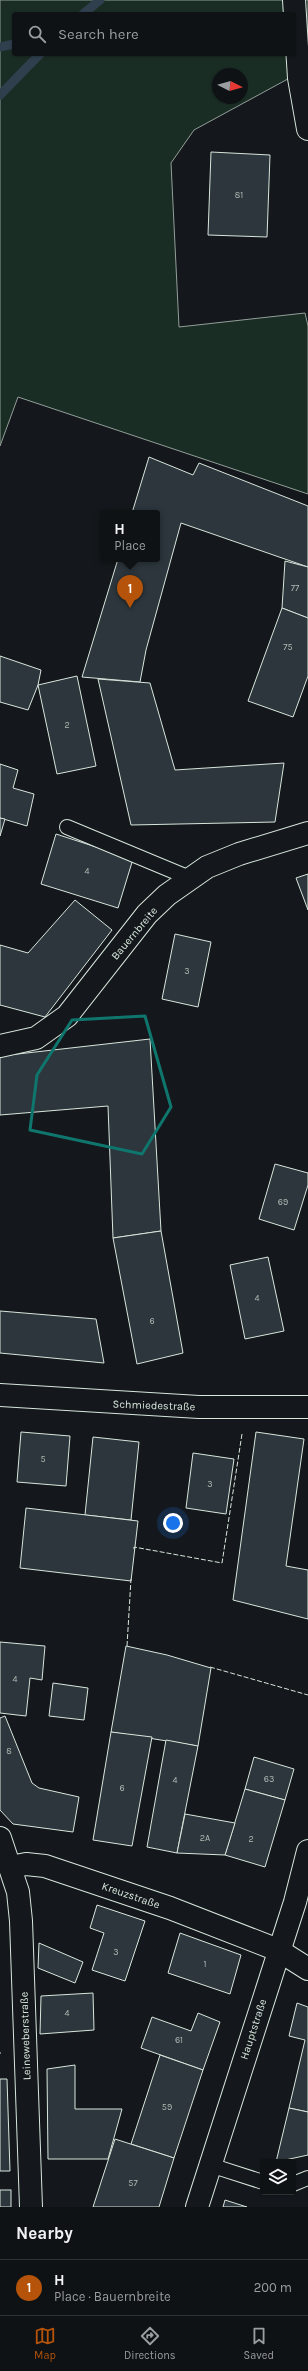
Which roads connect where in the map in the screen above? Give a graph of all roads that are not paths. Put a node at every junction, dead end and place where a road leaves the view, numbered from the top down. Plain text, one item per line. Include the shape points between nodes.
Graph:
1 (294, 0) edge
2 (295, 12) edge
3 (296, 31) edge
4 (308, 129) edge
5 (67, 827) dead end
6 (308, 833) edge
7 (192, 879) junction
8 (0, 1046) edge
9 (0, 1395) edge
10 (308, 1407) edge
11 (0, 1838) edge
12 (308, 1852) edge
13 (11, 1867) junction
14 (278, 1950) junction
15 (308, 1969) edge
16 (210, 2165) junction
17 (308, 2178) edge
18 (260, 2181) edge
19 (296, 2183) edge
20 (31, 2207) edge
21 (197, 2207) edge

1 - 2 street
3 - 4 street via 299,78
5 - 7 lane
6 - 7 street, Bauernbreite via 239,854 207,867
7 - 8 street, Bauernbreite via 167,895 147,914 67,1016 36,1038
9 - 10 street, Schmiedestraße via 199,1407
11 - 13 street
12 - 14 street, Hauptstraße
13 - 14 street, Kreuzstraße via 26,1864 45,1866 170,1908
13 - 20 street, Leineweberstraße via 18,1892 21,1921
14 - 15 street, Kreuzstraße
14 - 16 street, Hauptstraße
16 - 18 lane
16 - 21 street, Hauptstraße
17 - 19 lane

